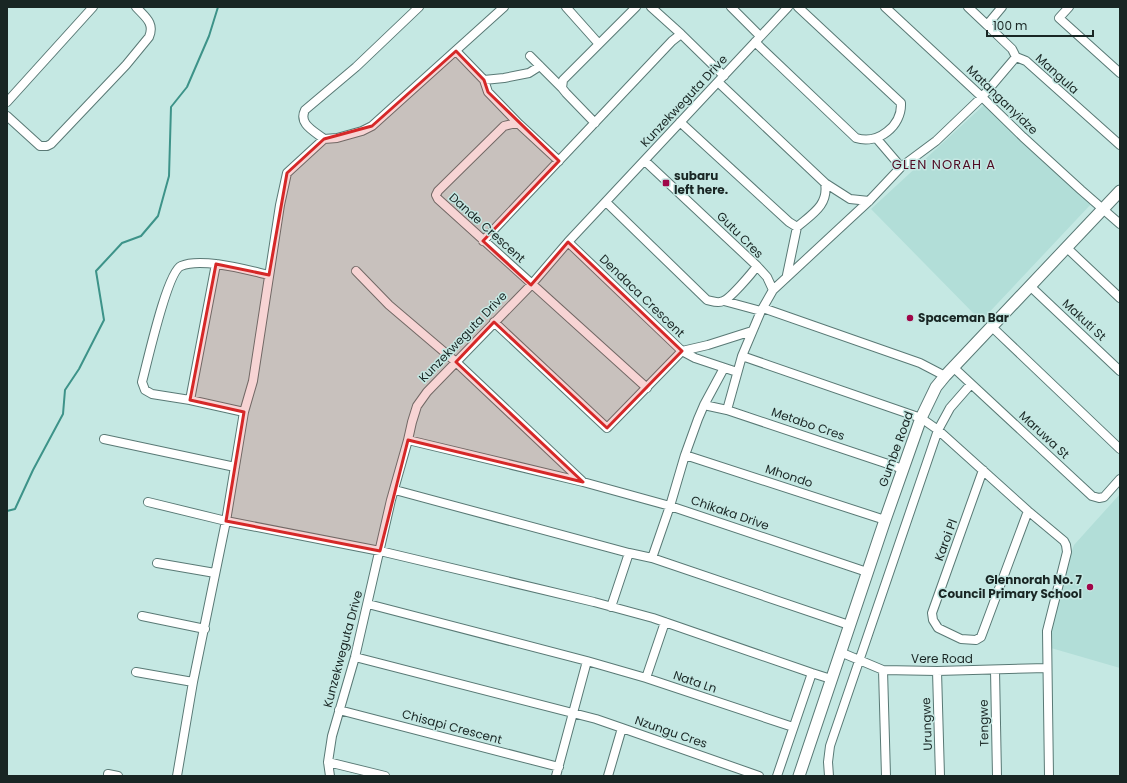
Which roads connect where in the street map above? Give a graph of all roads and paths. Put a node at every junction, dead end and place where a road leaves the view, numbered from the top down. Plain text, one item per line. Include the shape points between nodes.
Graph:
1 (93, 7) edge
2 (136, 7) edge
3 (419, 7) edge
4 (566, 7) edge
5 (636, 7) edge
6 (652, 7) edge
7 (731, 7) edge
8 (788, 7) edge
9 (798, 7) edge
10 (885, 7) edge
11 (968, 7) edge
12 (1002, 7) edge
13 (1069, 7) edge
14 (499, 9) edge
15 (987, 25) junction
16 (681, 34) junction
17 (758, 39) junction
18 (599, 44) junction
19 (456, 51) junction
20 (530, 56) dead end
21 (1016, 57) junction
22 (540, 66) junction
23 (1120, 73) edge
24 (721, 79) junction
25 (484, 80) junction
26 (562, 88) junction
27 (982, 97) junction
28 (7, 102) edge
29 (7, 116) edge
30 (680, 122) junction
31 (595, 123) junction
32 (519, 124) junction
33 (324, 138) junction
34 (877, 139) junction
35 (1120, 145) edge
36 (558, 161) junction
37 (645, 161) junction
38 (901, 167) junction
39 (825, 183) junction
40 (1120, 191) edge
41 (869, 201) junction
42 (606, 202) junction
43 (1103, 209) junction
44 (1120, 224) edge
45 (797, 227) junction
46 (483, 241) junction
47 (568, 242) junction
48 (1067, 248) junction
49 (216, 264) junction
50 (757, 266) junction
51 (356, 271) dead end
52 (268, 275) junction
53 (787, 276) junction
54 (531, 284) junction
55 (1030, 287) junction
56 (773, 290) junction
57 (1120, 298) edge
58 (724, 301) junction
59 (762, 309) junction
60 (494, 322) junction
61 (992, 327) junction
62 (752, 331) junction
63 (682, 351) junction
64 (742, 356) junction
65 (456, 362) junction
66 (724, 368) junction
67 (954, 368) junction
68 (1120, 371) edge
69 (737, 372) junction
70 (945, 376) junction
71 (971, 384) junction
72 (647, 388) junction
73 (190, 400) junction
74 (704, 405) junction
75 (727, 410) junction
76 (244, 412) junction
77 (921, 418) junction
78 (938, 430) junction
79 (104, 439) dead end
80 (408, 440) junction
81 (1120, 449) edge
82 (685, 455) junction
83 (235, 467) junction
84 (903, 469) junction
85 (984, 470) junction
86 (1120, 479) edge
87 (583, 482) junction
88 (395, 490) junction
89 (148, 502) dead end
90 (670, 506) junction
91 (1028, 511) junction
92 (226, 520) junction
93 (885, 520) junction
94 (380, 551) junction
95 (629, 553) junction
96 (652, 558) junction
97 (158, 563) dead end
98 (867, 572) junction
99 (215, 573) junction
100 (368, 604) junction
101 (611, 607) junction
102 (142, 616) dead end
103 (665, 622) junction
104 (849, 625) junction
105 (204, 629) junction
106 (840, 652) junction
107 (355, 657) junction
108 (859, 660) junction
109 (587, 661) junction
110 (1047, 668) junction
111 (883, 670) junction
112 (995, 670) junction
113 (136, 672) dead end
114 (937, 672) junction
115 (812, 673) junction
116 (646, 678) junction
117 (831, 679) junction
118 (193, 682) junction
119 (339, 710) junction
120 (573, 714) junction
121 (793, 727) junction
122 (622, 728) junction
123 (328, 762) junction
124 (559, 767) junction
125 (108, 774) dead end
126 (118, 776) edge
127 (177, 776) edge
128 (330, 776) edge
129 (385, 776) edge
130 (556, 776) edge
131 (608, 776) edge
132 (759, 776) edge
133 (777, 776) edge
134 (799, 776) edge
135 (829, 776) edge
136 (886, 776) edge
137 (940, 776) edge
138 (997, 776) edge
139 (1049, 776) edge

1 - 28 street
2 - 29 street via 151,25 152,32 149,37 51,144 40,146
3 - 33 street via 356,67 305,110 305,123
4 - 18 street
5 - 18 street
6 - 16 street
7 - 17 street
8 - 17 street, Kunzekweguta Drive
9 - 34 street via 901,103 898,118 891,129
10 - 27 street, Matanganyidze
11 - 15 street
12 - 15 street
13 - 23 street via 1059,18
14 - 19 street
15 - 21 street via 1012,49
16 - 24 street
16 - 31 street
17 - 24 street, Kunzekweguta Drive
17 - 34 street via 856,138 864,141
18 - 26 street via 563,80
19 - 25 street
19 - 33 street via 372,126 336,138
20 - 22 street
21 - 27 street, Mangula
21 - 35 street, Mangula via 1026,61
22 - 25 street via 529,74
22 - 26 street
24 - 30 street, Kunzekweguta Drive
24 - 39 street
25 - 32 street via 488,92
26 - 31 street
27 - 38 street, Mangula via 936,141
27 - 43 street, Matanganyidze
30 - 37 street, Kunzekweguta Drive
30 - 45 street
31 - 36 street
32 - 36 street
32 - 46 street, Dande Crescent via 504,126 436,195
33 - 52 street via 287,173
34 - 38 street
36 - 46 street
37 - 42 street, Kunzekweguta Drive
37 - 50 street, Gutu Cres
38 - 41 street, Mangula
39 - 41 street via 850,198
39 - 45 street via 827,191 824,199 815,212
40 - 43 street, Gumbe Road
41 - 53 street, Mangula
42 - 47 street, Kunzekweguta Drive
42 - 58 street via 707,300 716,303
43 - 44 street, Matanganyidze
43 - 48 street, Gumbe Road
45 - 53 street
46 - 54 street, Dande Crescent
47 - 54 street, Kunzekweguta Drive
47 - 63 street, Dendaca Crescent
48 - 55 street, Gumbe Road
48 - 57 street
49 - 52 street
49 - 73 street
49 - 73 street via 179,266 174,272 160,311 142,382 145,390 152,394
50 - 56 street via 767,277
50 - 58 street, Gutu Cres
51 - 65 street, Chikaka Drive via 389,305
52 - 76 street via 253,381
53 - 56 street, Mangula
54 - 60 street, Kunzekweguta Drive
54 - 72 street, Dande Crescent
55 - 61 street, Gumbe Road
55 - 68 street, Makuti St
56 - 59 street, Mangula
58 - 59 street
59 - 62 street, Mangula
59 - 70 street via 920,363
60 - 65 street, Kunzekweguta Drive
60 - 72 street, Dendaca Crescent via 607,428
61 - 67 street, Gumbe Road
61 - 81 street
62 - 63 street
62 - 64 street, Mangula
63 - 66 street
63 - 72 street, Dendaca Crescent
64 - 69 street, Mangula
64 - 77 street
65 - 80 street, Kunzekweguta Drive via 417,406
65 - 87 street, Chikaka Drive
66 - 69 street
66 - 74 street
67 - 70 street, Gumbe Road
67 - 71 street, Maruwa St
69 - 75 street, Mangula
70 - 77 street, Gumbe Road via 936,387
71 - 78 street via 950,408
71 - 86 street, Maruwa St via 1092,496 1104,497
73 - 76 street
74 - 75 street, Metabo Cres
74 - 82 street
75 - 84 street, Metabo Cres
76 - 83 street
77 - 78 street
77 - 84 street, Gumbe Road
78 - 85 street
78 - 108 street
79 - 83 street
80 - 87 street, Chikaka Drive
80 - 88 street, Kunzekweguta Drive
82 - 90 street
82 - 93 street, Mhondo
83 - 92 street
84 - 93 street, Gumbe Road
85 - 91 street
85 - 91 street, Karoi Pl via 932,613 938,628 961,639 976,640 981,637
87 - 90 street, Chikaka Drive
88 - 94 street, Kunzekweguta Drive
88 - 95 street
89 - 92 street
90 - 96 street
90 - 98 street, Chikaka Drive
91 - 110 street via 1064,541 1067,552 1047,631
92 - 94 street
92 - 99 street
93 - 98 street, Gumbe Road
94 - 100 street, Kunzekweguta Drive
94 - 101 street
95 - 96 street
95 - 101 street
96 - 104 street
97 - 99 street
98 - 104 street, Gumbe Road
99 - 105 street
100 - 107 street, Kunzekweguta Drive
100 - 109 street, Nata Ln
101 - 103 street
102 - 105 street
103 - 115 street
103 - 116 street
104 - 106 street, Gumbe Road
105 - 118 street
106 - 108 street, Vere Road
106 - 117 street, Gumbe Road
107 - 119 street, Kunzekweguta Drive
107 - 120 street
108 - 111 street, Vere Road
108 - 135 street via 830,746
109 - 116 street, Nata Ln
109 - 120 street
110 - 112 street, Vere Road
110 - 139 street
111 - 114 street, Vere Road
111 - 136 street
112 - 114 street, Vere Road
112 - 138 street, Tengwe
113 - 118 street
114 - 137 street, Urungwe
115 - 117 street
115 - 121 street
116 - 121 street, Nata Ln
117 - 134 street, Gumbe Road
118 - 127 street
119 - 123 street, Kunzekweguta Drive
119 - 124 street, Chisapi Crescent
120 - 122 street
120 - 124 street
121 - 133 street
122 - 131 street, Nzungu Cres
122 - 132 street, Nzungu Cres
123 - 128 street, Kunzekweguta Drive
123 - 129 street
124 - 130 street
125 - 126 street

